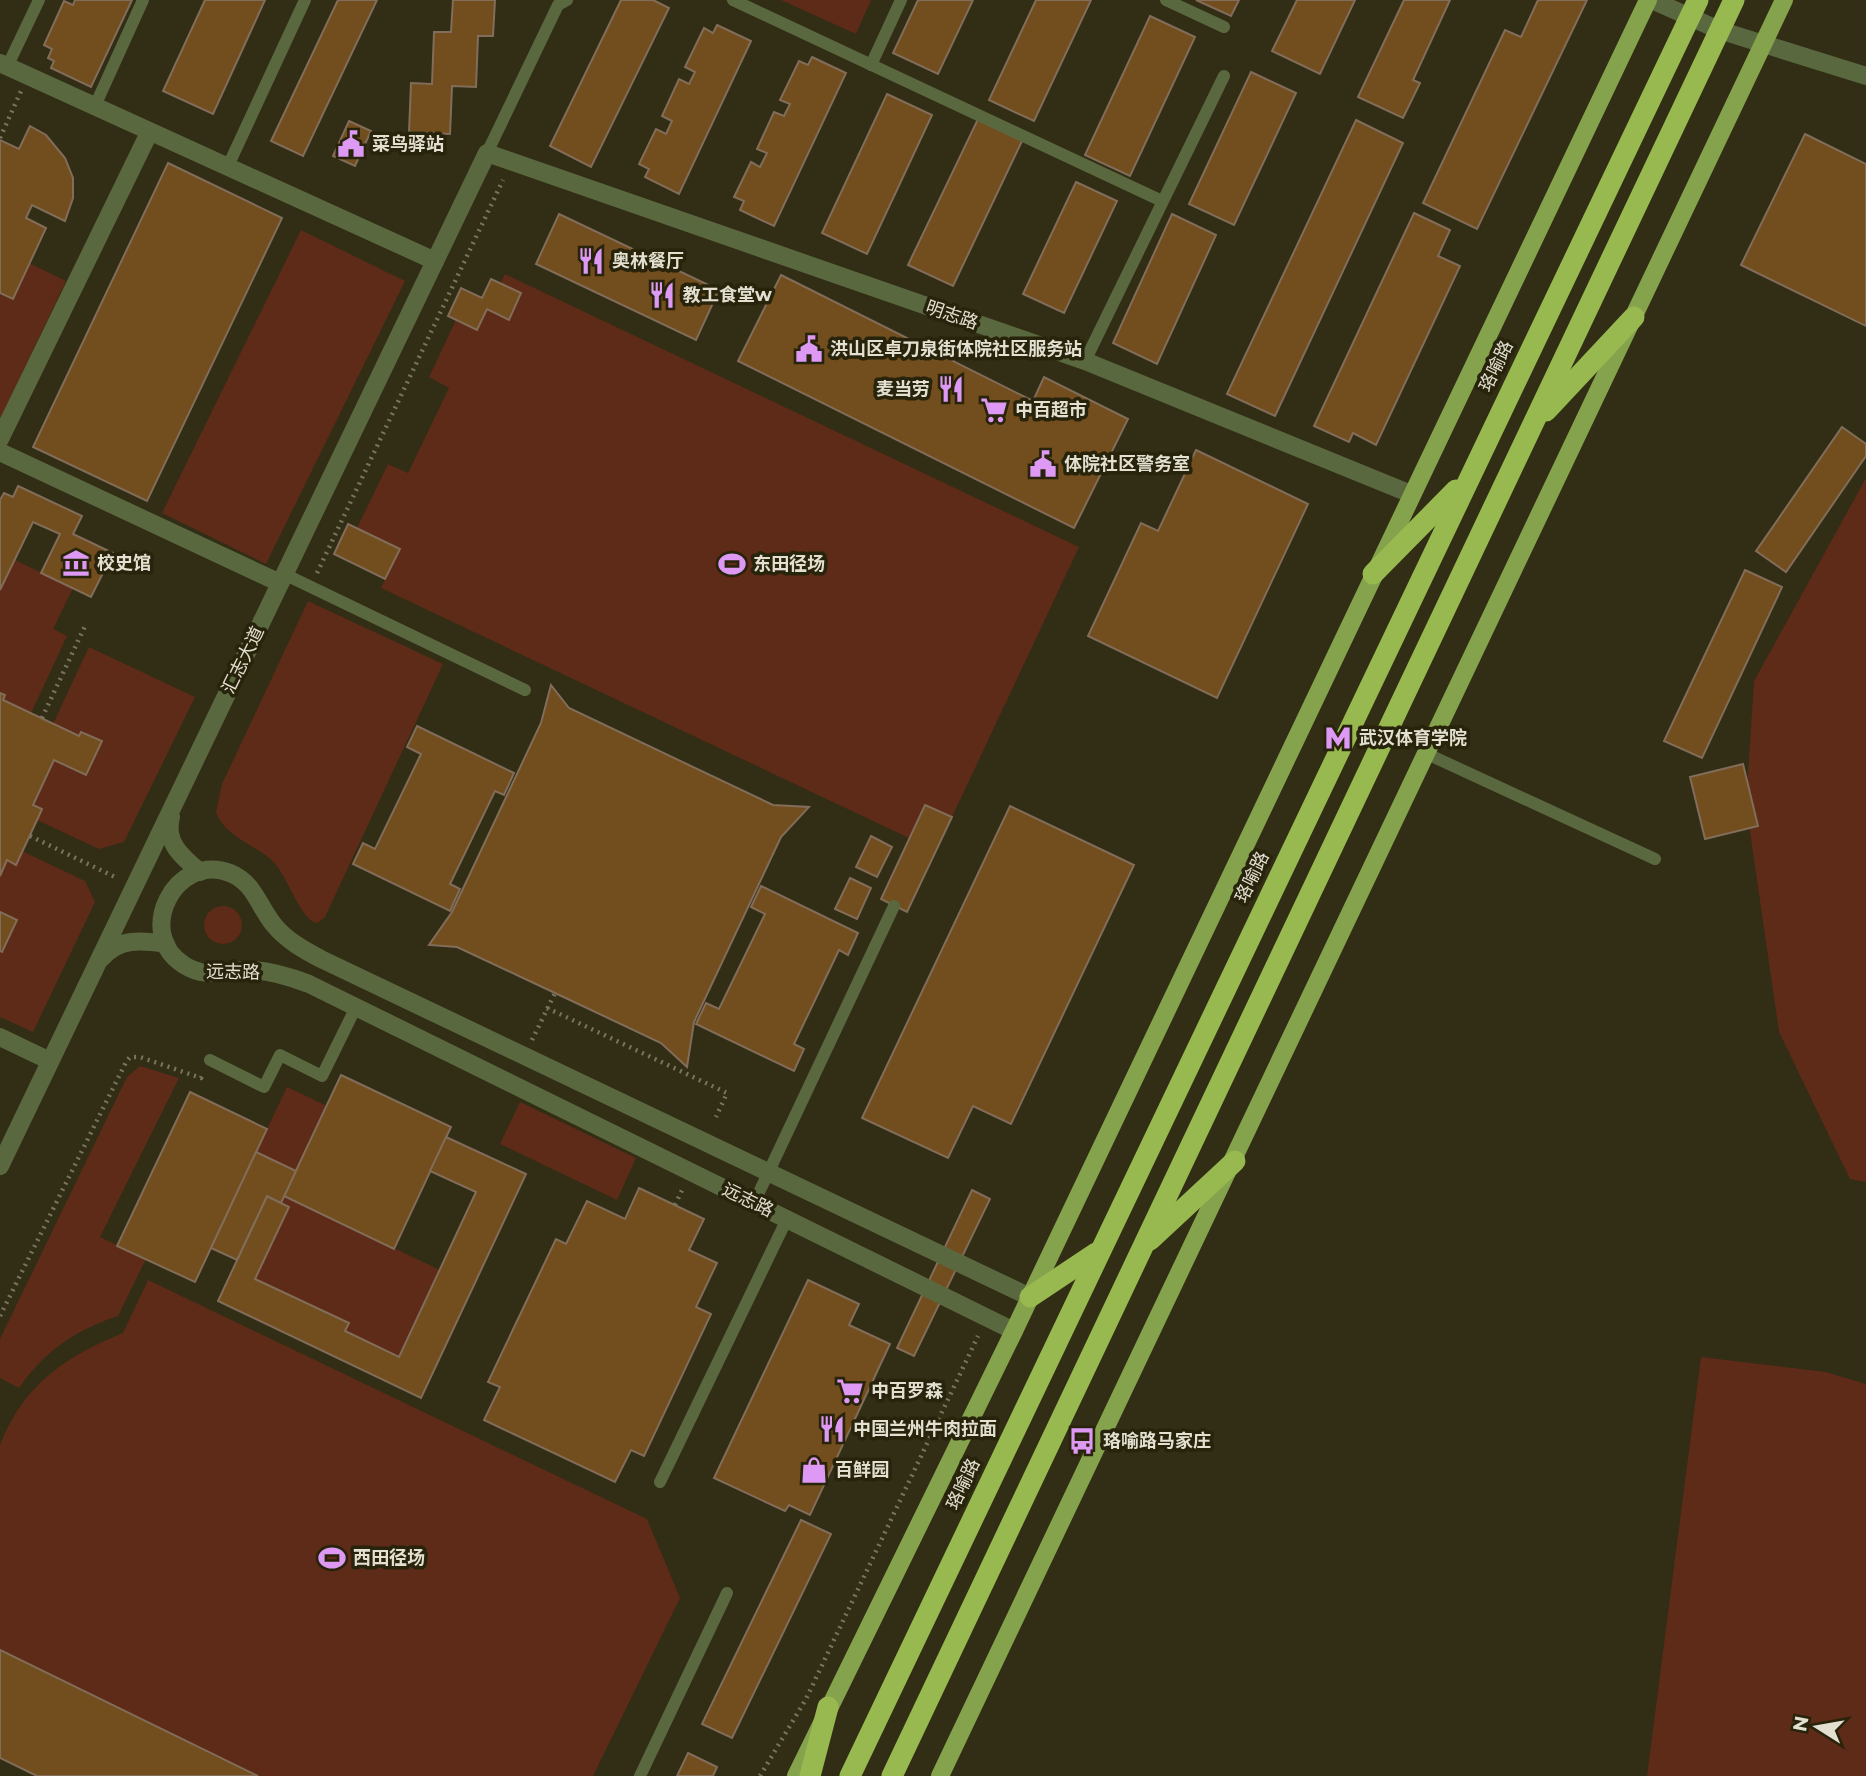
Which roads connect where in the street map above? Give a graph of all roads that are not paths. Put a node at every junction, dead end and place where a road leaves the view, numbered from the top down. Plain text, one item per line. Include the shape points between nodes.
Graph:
1 (39, 0) edge
2 (144, 0) edge
3 (306, 0) edge
4 (733, 0) edge
5 (901, 0) edge
6 (1166, 0) edge
7 (1650, 0) edge
8 (1734, 0) edge
9 (1784, 0) edge
10 (557, 2) edge
11 (1693, 9) edge
12 (1224, 27) dead end
13 (1719, 30) junction
14 (1763, 44) junction
15 (4, 65) edge
16 (871, 65) junction
17 (1224, 76) dead end
18 (1866, 76) edge
19 (94, 108) junction
20 (149, 133) junction
21 (487, 153) junction
22 (228, 166) junction
23 (1162, 201) junction
24 (435, 261) junction
25 (1634, 317) junction
26 (1085, 361) junction
27 (1532, 425) junction
28 (0, 439) edge
29 (0, 452) edge
30 (1467, 479) junction
31 (1411, 494) junction
32 (1373, 573) junction
33 (282, 578) junction
34 (524, 690) dead end
35 (1426, 753) junction
36 (174, 804) junction
37 (1655, 859) dead end
38 (200, 872) junction
39 (894, 906) dead end
40 (166, 944) junction
41 (96, 967) junction
42 (356, 1007) junction
43 (0, 1037) edge
44 (210, 1060) road end
45 (50, 1061) junction
46 (1235, 1161) junction
47 (0, 1166) edge
48 (769, 1173) junction
49 (754, 1203) junction
50 (787, 1219) junction
51 (1141, 1249) junction
52 (1098, 1251) junction
53 (1030, 1297) junction
54 (1014, 1331) junction
55 (660, 1482) dead end
56 (727, 1592) dead end
57 (828, 1707) junction
58 (640, 1776) edge
59 (796, 1776) edge
60 (810, 1776) edge
61 (850, 1776) edge
62 (892, 1776) edge
63 (940, 1776) edge

1 - 15 lane
2 - 19 lane
3 - 22 lane
4 - 16 lane
5 - 16 lane
6 - 12 lane
7 - 11 street
7 - 31 main road
8 - 13 highway
9 - 14 main road
10 - 21 lane
11 - 13 street
11 - 30 highway, 珞喻路
13 - 14 street
13 - 27 highway
14 - 18 street
14 - 25 main road
15 - 19 street
16 - 23 lane
17 - 23 lane
19 - 20 street
20 - 22 street
20 - 28 street
21 - 24 street, 汇志大道
21 - 26 street, 明志路
22 - 24 street
23 - 26 lane
24 - 33 street, 汇志大道
25 - 27 highway
25 - 35 main road
26 - 31 street, 明志路
27 - 51 highway
29 - 33 street
30 - 32 highway
30 - 52 highway, 珞喻路
31 - 32 main road
32 - 53 main road
33 - 34 lane via 310,587
33 - 36 street, 汇志大道
35 - 37 lane
35 - 46 main road
36 - 38 street via 168,828 172,841
36 - 41 street, 汇志大道
38 - 40 street via 176,886 166,901 161,927
38 - 48 street, 远志路 via 228,872 247,883 275,926 305,951
39 - 48 lane
40 - 41 street via 124,943 110,948
40 - 42 street, 远志路 via 183,965 198,972 273,973
41 - 45 street, 汇志大道
42 - 44 lane via 322,1076 280,1055 264,1087
42 - 49 street, 远志路
43 - 45 street
45 - 47 street, 汇志大道
46 - 51 highway
46 - 63 main road
48 - 49 lane
48 - 53 street, 远志路
49 - 50 street, 远志路
50 - 54 street, 远志路
50 - 55 lane
51 - 62 highway
52 - 53 highway
52 - 61 highway, 珞喻路
53 - 54 main road
54 - 57 main road
56 - 58 lane
57 - 59 main road
57 - 60 highway

